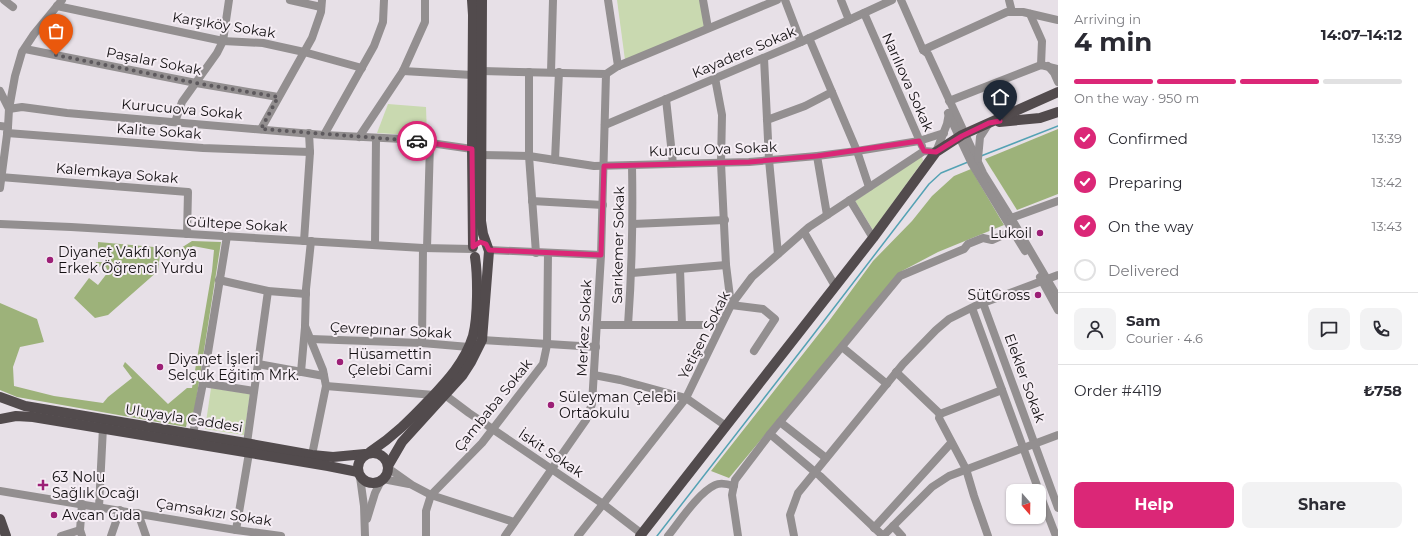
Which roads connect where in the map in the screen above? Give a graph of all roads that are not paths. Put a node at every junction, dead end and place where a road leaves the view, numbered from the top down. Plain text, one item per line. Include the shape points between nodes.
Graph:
1 (4, 0) edge
2 (230, 0) edge
3 (290, 0) edge
4 (384, 0) edge
5 (425, 0) edge
6 (472, 0) edge
7 (482, 0) edge
8 (553, 0) edge
9 (608, 0) edge
10 (703, 0) edge
11 (777, 0) edge
12 (785, 0) edge
13 (841, 0) edge
14 (892, 0) edge
15 (901, 0) edge
16 (1009, 0) edge
17 (60, 3) edge
18 (322, 3) edge
19 (13, 7) dead end
20 (1012, 12) junction
21 (864, 13) junction
22 (1030, 14) junction
23 (849, 20) junction
24 (1058, 20) edge
25 (708, 28) junction
26 (805, 40) junction
27 (223, 41) junction
28 (24, 49) junction
29 (924, 50) junction
30 (304, 52) junction
31 (764, 58) junction
32 (618, 66) junction
33 (1044, 66) junction
34 (362, 68) junction
35 (1058, 69) edge
36 (403, 71) junction
37 (529, 72) junction
38 (555, 72) junction
39 (477, 73) junction
40 (606, 74) junction
41 (715, 78) junction
42 (1058, 82) edge
43 (196, 83) junction
44 (0, 91) edge
45 (832, 92) junction
46 (1058, 92) edge
47 (278, 97) junction
48 (666, 99) junction
49 (949, 101) junction
50 (9, 109) junction
51 (1058, 112) edge
52 (949, 113) junction
53 (767, 120) junction
54 (175, 122) junction
55 (989, 123) junction
56 (605, 125) junction
57 (5, 128) edge
58 (261, 129) junction
59 (309, 133) junction
60 (944, 133) junction
61 (324, 135) junction
62 (962, 136) junction
63 (359, 137) junction
64 (376, 138) junction
65 (919, 141) junction
66 (430, 142) junction
67 (472, 149) junction
68 (857, 151) junction
69 (924, 151) junction
70 (310, 152) junction
71 (936, 152) junction
72 (481, 155) junction
73 (528, 156) junction
74 (817, 156) junction
75 (555, 160) junction
76 (769, 160) junction
77 (929, 161) junction
78 (978, 162) junction
79 (721, 163) junction
80 (673, 164) junction
81 (632, 165) junction
82 (604, 166) junction
83 (0, 177) edge
84 (869, 187) junction
85 (0, 188) edge
86 (850, 200) junction
87 (532, 201) junction
88 (1058, 201) edge
89 (603, 205) junction
90 (827, 215) junction
91 (1011, 218) junction
92 (725, 220) junction
93 (0, 224) edge
94 (633, 224) junction
95 (1012, 231) junction
96 (804, 232) junction
97 (187, 234) junction
98 (227, 236) junction
99 (873, 238) junction
100 (308, 241) junction
101 (375, 245) junction
102 (425, 248) junction
103 (488, 250) junction
104 (474, 251) junction
105 (536, 252) junction
106 (548, 253) junction
107 (778, 254) junction
108 (601, 255) junction
109 (726, 265) junction
110 (680, 269) junction
111 (632, 273) junction
112 (1058, 276) edge
113 (219, 280) junction
114 (1045, 280) junction
115 (835, 286) junction
116 (268, 291) junction
117 (306, 294) junction
118 (1058, 298) edge
119 (984, 303) junction
120 (731, 304) junction
121 (972, 308) junction
122 (1058, 310) edge
123 (597, 324) junction
124 (628, 325) junction
125 (682, 325) junction
126 (720, 325) junction
127 (305, 326) junction
128 (311, 339) junction
129 (482, 340) junction
130 (422, 343) junction
131 (547, 345) junction
132 (468, 347) junction
133 (596, 347) junction
134 (842, 347) junction
135 (754, 351) dead end
136 (258, 364) junction
137 (301, 372) junction
138 (896, 372) junction
139 (594, 375) junction
140 (324, 376) junction
141 (204, 383) junction
142 (887, 384) junction
143 (326, 386) junction
144 (1002, 390) junction
145 (254, 391) junction
146 (434, 395) junction
147 (445, 395) junction
148 (0, 397) edge
149 (686, 398) junction
150 (940, 414) junction
151 (0, 419) edge
152 (780, 422) junction
153 (726, 426) junction
154 (103, 428) junction
155 (492, 430) junction
156 (193, 434) junction
157 (770, 434) junction
158 (1058, 435) edge
159 (951, 442) junction
160 (1036, 444) junction
161 (248, 448) junction
162 (1023, 449) junction
163 (368, 453) junction
164 (312, 455) junction
165 (826, 458) junction
166 (388, 467) junction
167 (551, 469) junction
168 (966, 470) junction
169 (815, 472) junction
170 (359, 475) junction
171 (382, 480) junction
172 (1036, 484) edge
173 (412, 485) junction
174 (734, 486) junction
175 (0, 491) edge
176 (431, 495) junction
177 (82, 504) junction
178 (603, 504) junction
179 (1057, 504) edge
180 (99, 507) junction
181 (120, 510) junction
182 (1046, 510) edge
183 (138, 513) junction
184 (0, 519) edge
185 (514, 522) junction
186 (365, 524) junction
187 (893, 526) junction
188 (874, 528) junction
189 (236, 530) junction
190 (81, 533) edge
191 (641, 535) edge
192 (885, 535) edge
193 (6, 536) edge
194 (61, 536) edge
195 (111, 536) edge
196 (146, 536) edge
197 (281, 536) edge
198 (365, 536) edge
199 (426, 536) edge
200 (505, 536) edge
201 (578, 536) edge
202 (668, 536) edge
203 (738, 536) edge
204 (794, 536) edge
205 (902, 536) edge
206 (988, 536) edge
207 (1056, 536) edge

1 - 19 street
2 - 27 street
3 - 18 street
4 - 34 street via 383,22
5 - 36 street via 425,22
6 - 39 main road
7 - 39 main road
8 - 38 street
9 - 32 street
10 - 25 street
11 - 25 street
12 - 26 street
13 - 23 street
14 - 21 street, Kayadere Sokak
15 - 29 street
16 - 20 street
17 - 27 street, Karşıköy Sokak
17 - 28 street
18 - 30 street via 312,38
20 - 22 street
20 - 29 street
21 - 23 street, Kayadere Sokak
21 - 65 street, Narılıova Sokak
22 - 24 street
22 - 33 street via 1042,41
23 - 26 street, Kayadere Sokak
25 - 32 street
26 - 31 street, Kayadere Sokak
26 - 45 street
27 - 30 street, Karşıköy Sokak via 263,43
27 - 43 street
28 - 43 street, Paşalar Sokak
28 - 50 street
29 - 49 street
29 - 52 street via 923,56
30 - 34 street, Karşıköy Sokak
30 - 47 street
31 - 41 street, Kayadere Sokak
31 - 53 street
32 - 40 street
33 - 35 street
33 - 42 street via 1054,73
33 - 49 street
34 - 61 street
36 - 39 street
36 - 63 street
37 - 38 street
37 - 39 street
37 - 73 street
38 - 40 street
38 - 75 street
39 - 67 main road
39 - 72 main road
40 - 56 street, Merkez Sokak
41 - 48 street, Kayadere Sokak
41 - 79 street via 722,115
43 - 47 street, Paşalar Sokak
43 - 54 street via 182,102
44 - 50 street
45 - 53 street via 805,106
45 - 68 street
46 - 55 main road
47 - 58 street
48 - 56 street, Kayadere Sokak
48 - 80 street
49 - 62 street
50 - 54 street, Kurucuova Sokak via 22,107
50 - 57 street
51 - 55 main road via 1040,118
52 - 60 street
52 - 62 street
53 - 76 street
54 - 58 street, Kurucuova Sokak
55 - 62 main road
55 - 78 street via 980,137
56 - 82 street, Merkez Sokak
57 - 70 street, Kalite Sokak via 203,148
57 - 83 street
58 - 59 street, Kurucuova Sokak
59 - 61 street, Kurucuova Sokak
59 - 70 street
60 - 65 street, Kurucu Ova Sokak
60 - 71 street
61 - 63 street, Kurucuova Sokak
62 - 71 main road
62 - 78 street
62 - 95 street via 979,177
63 - 64 street, Kurucuova Sokak
64 - 66 street, Kurucuova Sokak
64 - 101 street
65 - 68 street, Kurucu Ova Sokak
65 - 69 street, Narılıova Sokak
66 - 67 street, Kurucuova Sokak
66 - 102 street
67 - 104 main road
68 - 74 street, Kurucu Ova Sokak
68 - 84 street
69 - 71 street
69 - 77 street, Narılıova Sokak
69 - 84 street, Yetişen Sokak
70 - 100 street
71 - 77 main road
72 - 73 street, Kurucu Ova Sokak
72 - 103 main road via 481,221
73 - 75 street, Kurucu Ova Sokak
73 - 87 street
74 - 76 street, Kurucu Ova Sokak
74 - 90 street
75 - 82 street, Kurucu Ova Sokak
76 - 79 street, Kurucu Ova Sokak
76 - 107 street
77 - 99 main road
78 - 91 street
79 - 80 street, Kurucu Ova Sokak
79 - 92 street
80 - 81 street, Kurucu Ova Sokak
81 - 82 street, Kurucu Ova Sokak
81 - 94 street, Sarıkemer Sokak
82 - 89 street, Merkez Sokak
83 - 85 street
83 - 97 street, Kalemkaya Sokak via 188,192
84 - 86 street, Yetişen Sokak
86 - 90 street, Yetişen Sokak
86 - 99 street
87 - 89 street
87 - 105 street
88 - 91 street
89 - 108 street, Merkez Sokak
90 - 96 street, Yetişen Sokak
91 - 114 street
92 - 94 street
92 - 109 street
93 - 97 street, Gültepe Sokak
94 - 111 street, Sarıkemer Sokak
95 - 114 street
95 - 134 street via 992,240 984,238 968,244 964,250 900,276
96 - 107 street, Yetişen Sokak
96 - 115 street
97 - 98 street, Gültepe Sokak
98 - 100 street, Gültepe Sokak
98 - 113 street
99 - 115 main road
100 - 101 street, Gültepe Sokak
100 - 117 street
101 - 102 street, Gültepe Sokak
102 - 104 street, Gültepe Sokak
102 - 130 street
103 - 104 main road via 480,242
103 - 104 main road via 482,259
103 - 105 street
103 - 129 main road
104 - 132 main road via 477,281 475,320 473,336
105 - 106 street
106 - 108 street
106 - 131 street, Çambaba Sokak
107 - 120 street, Yetişen Sokak via 752,277
108 - 123 street, Merkez Sokak
109 - 110 street
109 - 120 street
110 - 111 street
110 - 125 street
111 - 124 street, Sarıkemer Sokak
112 - 114 street
113 - 116 street
113 - 141 street
114 - 118 street
114 - 119 street
114 - 122 street
115 - 153 main road
116 - 117 street
116 - 136 street
117 - 127 street
119 - 121 street
119 - 160 street, Elekler Sokak
120 - 126 street, Yetişen Sokak
120 - 135 street via 764,309 775,319
121 - 138 street via 950,319 936,330
121 - 144 street, Elekler Sokak
123 - 124 street
123 - 133 street, Merkez Sokak
124 - 125 street
125 - 126 street
126 - 149 street, Yetişen Sokak
127 - 128 street
127 - 137 street
128 - 130 street, Çevrepınar Sokak
128 - 140 street
129 - 131 street
129 - 147 main road via 462,376
130 - 132 street, Çevrepınar Sokak
131 - 133 street
131 - 155 street, Çambaba Sokak via 543,364
132 - 146 main road via 454,373
133 - 139 street, Merkez Sokak
134 - 142 street
134 - 152 street
136 - 137 street
136 - 145 street
137 - 140 street
138 - 142 street
138 - 150 street
139 - 149 street
139 - 167 street, Merkez Sokak via 592,404 586,420
140 - 143 street
141 - 145 street
141 - 156 street
142 - 165 street
143 - 146 street
143 - 164 street
144 - 150 street
144 - 162 street, Elekler Sokak
145 - 161 street
146 - 163 main road via 401,429
147 - 155 street, İskit Sokak
147 - 166 main road via 402,442
148 - 156 main road, Uluyayla Caddesi via 25,406
149 - 153 street
149 - 178 street, Yetişen Sokak
150 - 159 street via 939,418
151 - 154 main road, Uluyayla Caddesi via 16,416 33,417
152 - 157 street
152 - 165 street
153 - 191 main road
154 - 161 main road, Uluyayla Caddesi
154 - 180 street
155 - 167 street, İskit Sokak
155 - 176 street, Çambaba Sokak
156 - 161 main road, Uluyayla Caddesi
157 - 169 street
157 - 174 street via 735,480
158 - 160 street
159 - 168 street
159 - 188 street
160 - 162 street
160 - 179 street, Elekler Sokak
161 - 164 main road, Uluyayla Caddesi
161 - 170 main road, Uluyayla Caddesi
161 - 189 street
162 - 168 street
162 - 172 street, Elekler Sokak
163 - 164 main road, Uluyayla Caddesi via 333,457
163 - 166 main road via 375,452 384,457
163 - 170 main road via 358,462
165 - 169 street
166 - 171 main road
166 - 173 street
167 - 178 street, İskit Sokak
167 - 185 street, Merkez Sokak
168 - 187 street via 949,476 932,487
168 - 206 street
169 - 188 street
169 - 204 street via 798,493 790,516
170 - 171 main road via 368,483
170 - 186 street
171 - 173 street
171 - 186 street
173 - 176 street
174 - 202 street via 724,483 709,490 695,502
174 - 203 street via 732,495
175 - 177 street, Çamsakızı Sokak
176 - 185 street
176 - 199 street, Çambaba Sokak via 426,511
177 - 180 street, Çamsakızı Sokak
177 - 190 street
178 - 191 street, İskit Sokak
178 - 201 street, Yetişen Sokak
180 - 181 street, Çamsakızı Sokak
181 - 183 street, Çamsakızı Sokak
181 - 195 street
182 - 207 street, Elekler Sokak
183 - 189 street, Çamsakızı Sokak
183 - 196 street
184 - 193 main road
185 - 200 street, Merkez Sokak
186 - 198 street
187 - 192 street
187 - 205 street
188 - 192 street
189 - 197 street, Çamsakızı Sokak
190 - 194 street

